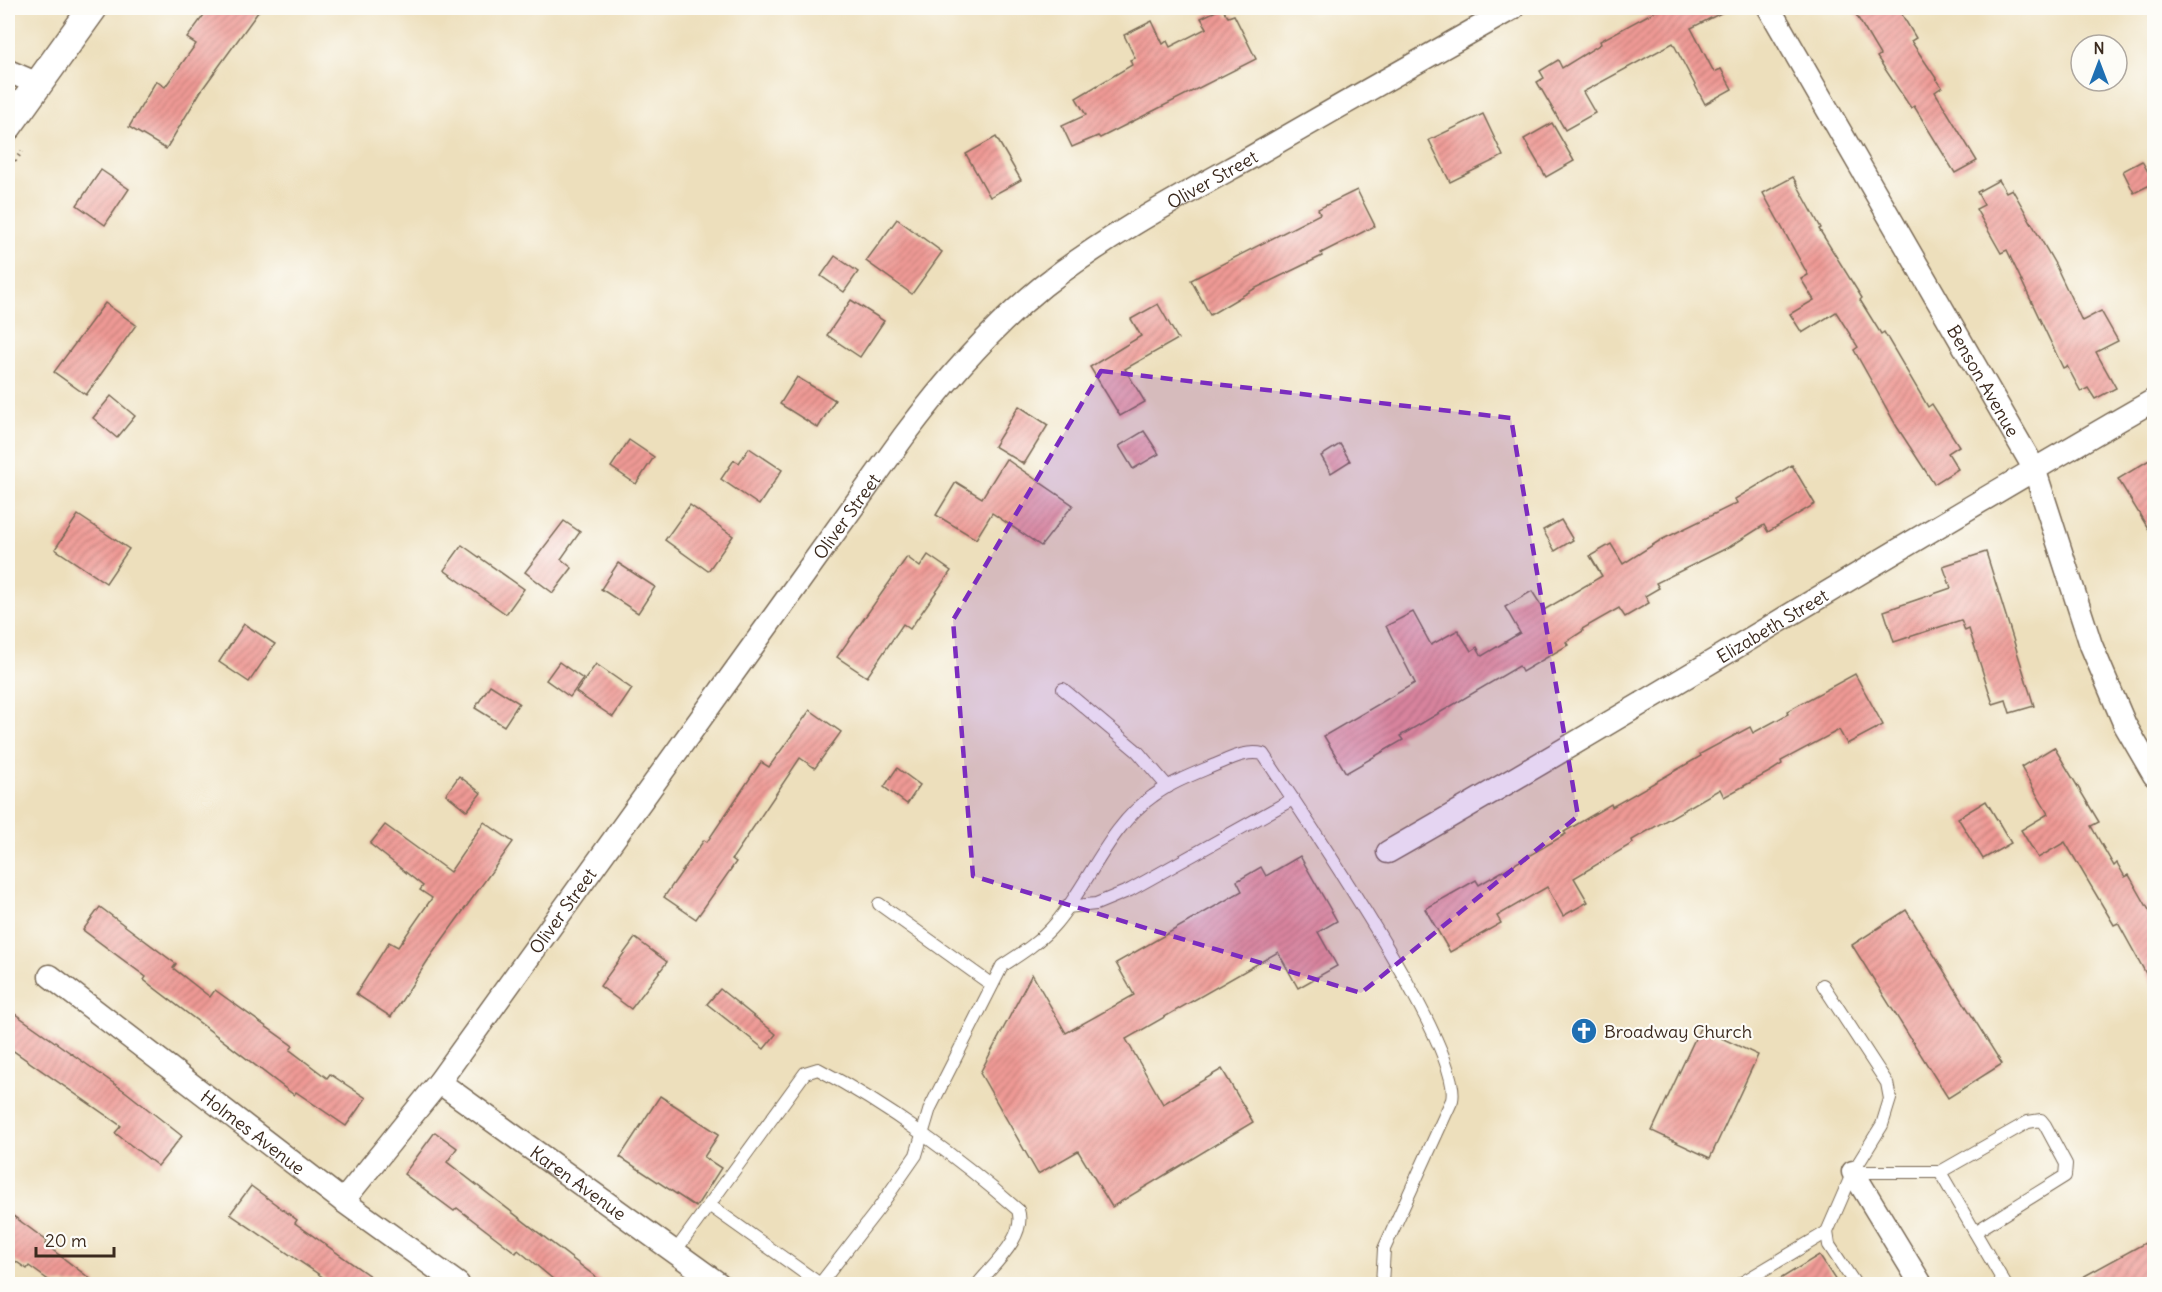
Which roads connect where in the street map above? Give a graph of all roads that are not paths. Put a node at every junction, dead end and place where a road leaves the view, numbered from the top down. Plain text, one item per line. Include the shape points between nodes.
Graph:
1 (93, 8) edge
2 (1513, 8) edge
3 (1769, 8) edge
4 (8, 71) edge
5 (38, 84) junction
6 (8, 126) edge
7 (2154, 400) edge
8 (2034, 468) junction
9 (1063, 688) dead end
10 (2154, 775) edge
11 (1168, 787) junction
12 (1293, 799) junction
13 (1388, 852) dead end
14 (879, 903) dead end
15 (1067, 907) junction
16 (50, 976) dead end
17 (1823, 985) dead end
18 (993, 986) junction
19 (439, 1082) junction
20 (921, 1135) junction
21 (1853, 1172) junction
22 (1940, 1172) junction
23 (343, 1201) junction
24 (709, 1205) junction
25 (1827, 1232) junction
26 (1975, 1232) junction
27 (674, 1253) junction
28 (458, 1284) edge
29 (719, 1284) edge
30 (820, 1284) edge
31 (978, 1284) edge
32 (1382, 1284) edge
33 (1740, 1284) edge
34 (1855, 1284) edge
35 (1921, 1284) edge
36 (2005, 1284) edge

1 - 5 street
2 - 19 street, Oliver Street via 1103,243 1042,287 986,339 943,385 904,436
3 - 8 street, Benson Avenue
4 - 5 street
5 - 6 street
7 - 8 street, Elizabeth Street
8 - 10 street, Benson Avenue via 2091,645 2125,725
8 - 13 street, Elizabeth Street
9 - 11 lane via 1138,752
11 - 12 lane via 1239,755 1256,752 1263,753
11 - 15 lane via 1152,796 1126,822
12 - 15 lane via 1130,890 1096,903
12 - 32 lane via 1392,957 1434,1034 1454,1089 1384,1249
14 - 18 lane
15 - 18 lane via 1055,924 1002,966
16 - 23 street, Holmes Avenue
17 - 21 lane via 1887,1083 1890,1099 1882,1125
18 - 20 lane via 930,1108
19 - 23 street, Oliver Street
19 - 27 street, Karen Avenue
20 - 24 lane via 848,1084 811,1069
20 - 30 lane via 915,1155
20 - 31 lane via 1018,1210 1016,1235
21 - 22 lane
21 - 25 lane
21 - 35 street
22 - 26 lane
22 - 26 lane via 2028,1122 2041,1120 2045,1125 2066,1164 2065,1176
23 - 28 street, Holmes Avenue
24 - 27 lane
24 - 30 lane
25 - 33 lane
25 - 34 lane via 1829,1245
26 - 36 lane
27 - 29 street, Karen Avenue

